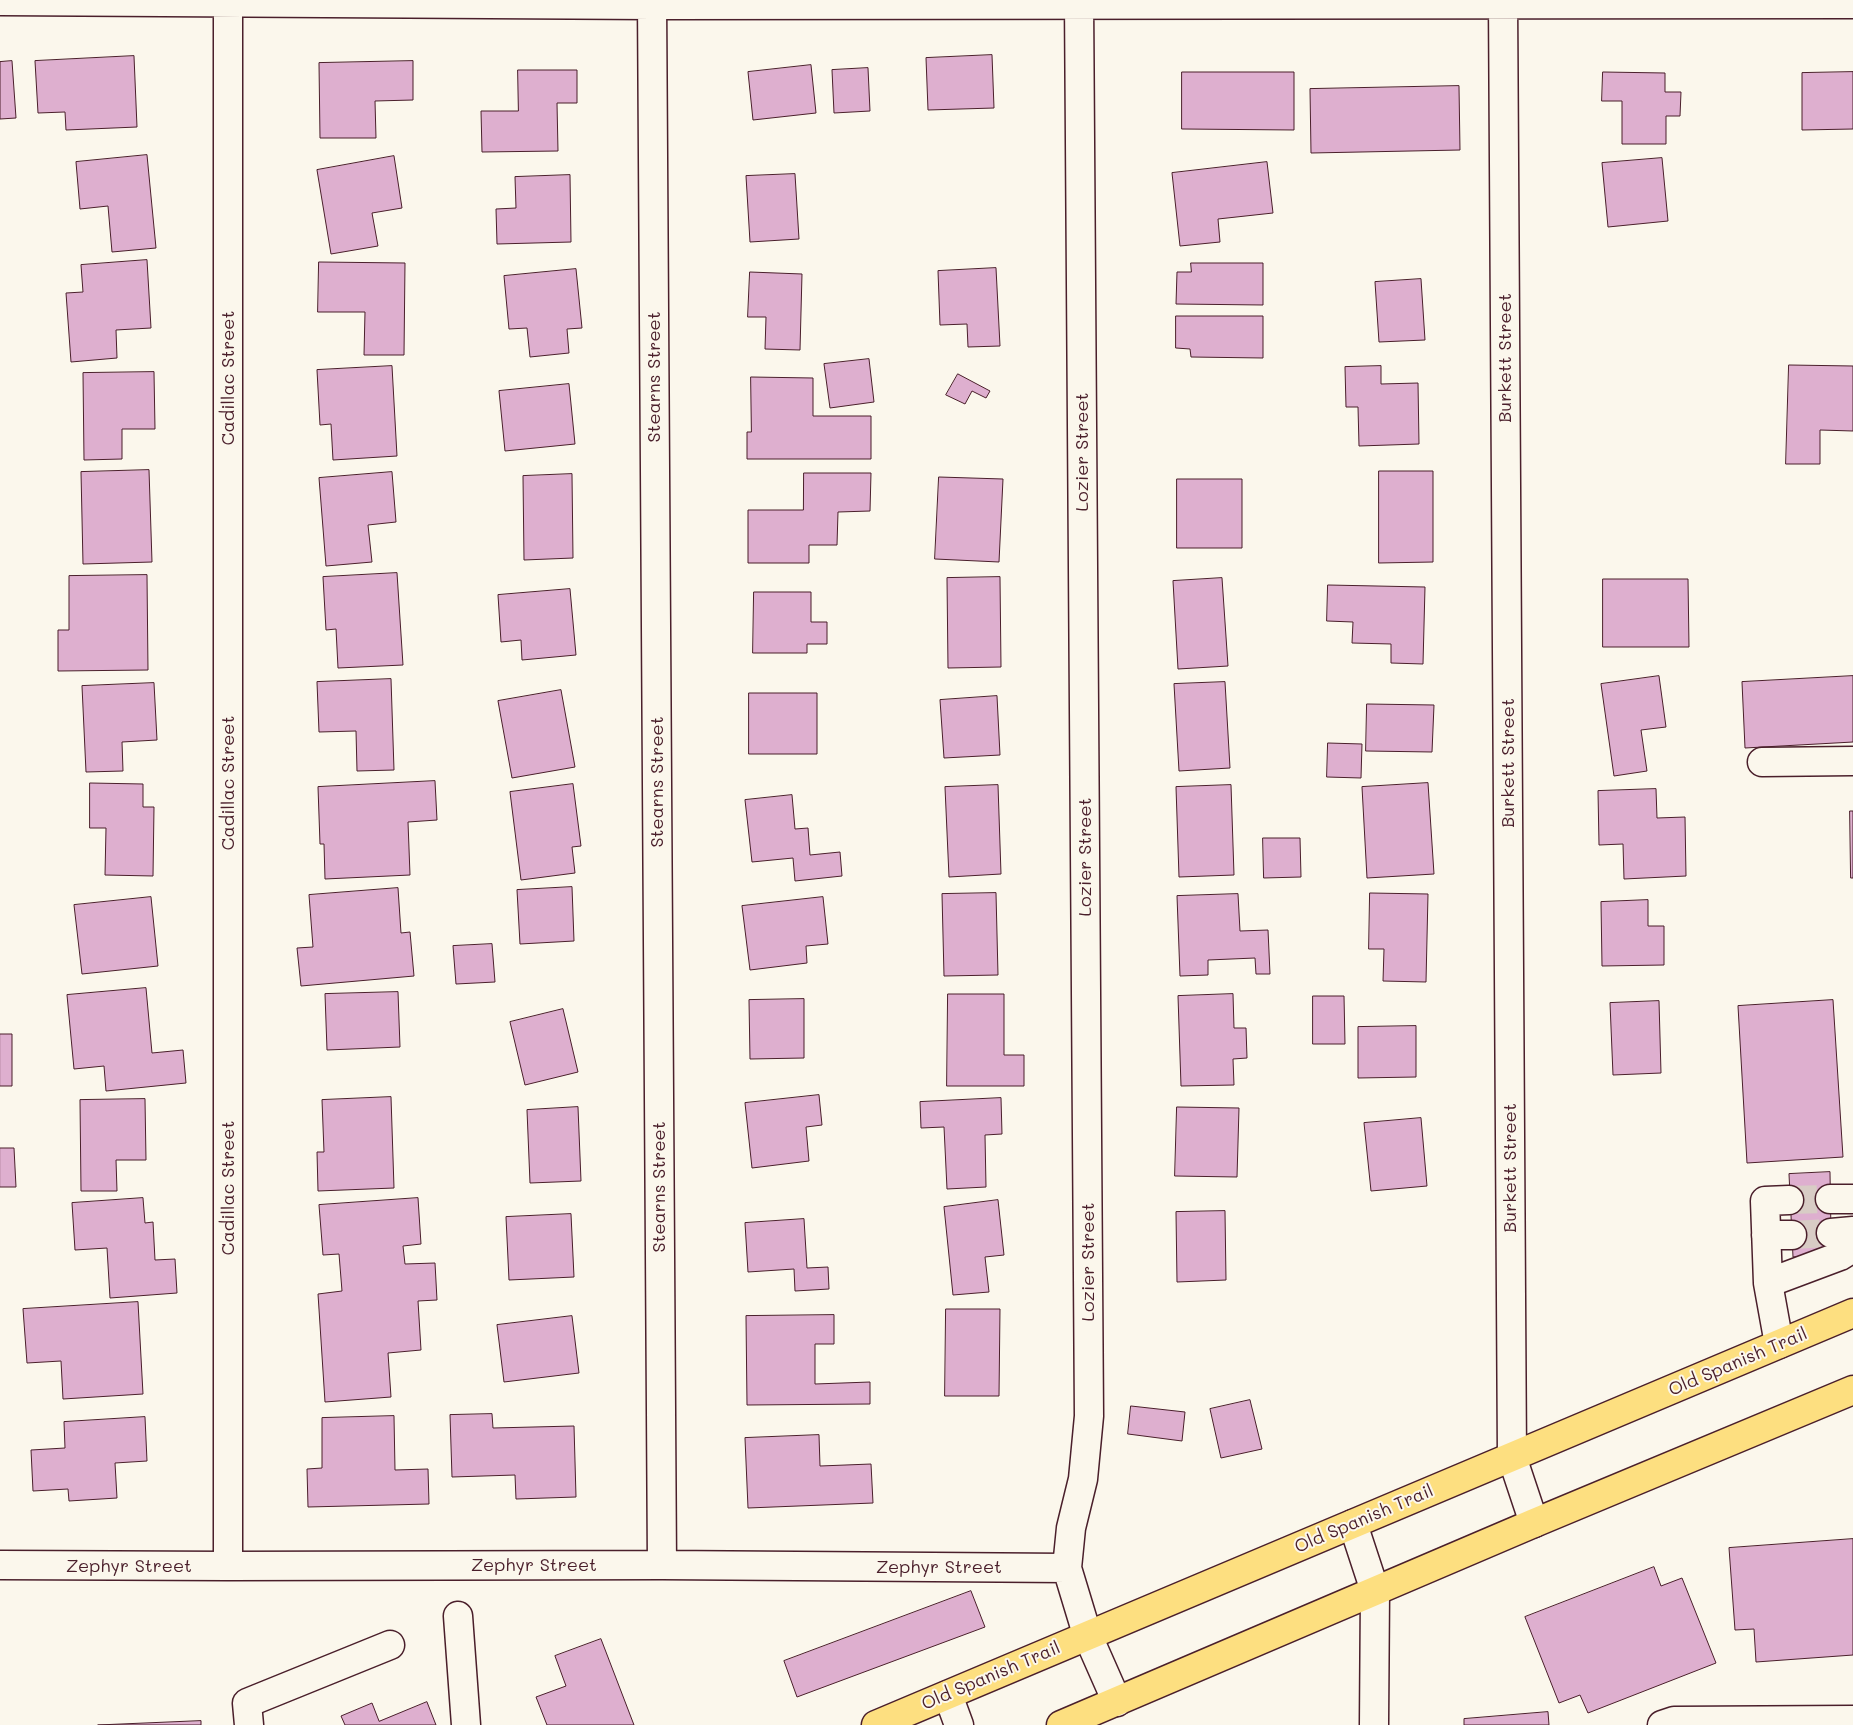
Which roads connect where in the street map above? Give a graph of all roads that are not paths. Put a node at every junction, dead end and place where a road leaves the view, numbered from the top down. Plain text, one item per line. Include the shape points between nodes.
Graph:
1 (0, 0) edge
2 (228, 1) edge
3 (1079, 2) edge
4 (1503, 2) edge
5 (652, 3) edge
6 (1853, 4) edge
7 (1853, 761) edge
8 (1762, 762) dead end
9 (1789, 1200) tunnel mouth
10 (1846, 1238) edge
11 (1768, 1283) junction
12 (1853, 1313) edge
13 (1779, 1344) junction
14 (1853, 1390) edge
15 (1512, 1457) junction
16 (1534, 1523) junction
17 (1353, 1524) junction
18 (0, 1565) edge
19 (662, 1565) junction
20 (228, 1566) junction
21 (1067, 1568) junction
22 (1375, 1591) junction
23 (458, 1616) dead end
24 (1087, 1634) junction
25 (390, 1645) dead end
26 (948, 1695) junction
27 (1117, 1702) junction
28 (1853, 1720) edge
29 (1728, 1723) edge
30 (249, 1725) edge
31 (466, 1725) edge
32 (876, 1725) edge
33 (959, 1725) edge
34 (1061, 1725) edge
35 (1374, 1725) edge
36 (1662, 1725) edge

1 - 2 street
2 - 5 street
2 - 20 street, Cadillac Street
3 - 4 street
3 - 5 street
3 - 21 street, Lozier Street via 1089,1416 1084,1479 1071,1528
4 - 6 street
4 - 15 street, Burkett Street
5 - 19 street, Stearns Street
7 - 8 street
9 - 11 street via 1765,1202 1779,1235
10 - 11 street via 1840,1256
11 - 13 street
12 - 13 main road, Old Spanish Trail
13 - 15 main road, Old Spanish Trail
14 - 16 main road
15 - 16 street, Burkett Street
15 - 17 main road, Old Spanish Trail
16 - 22 main road
17 - 22 street
17 - 24 main road, Old Spanish Trail
18 - 20 street, Zephyr Street
19 - 20 street, Zephyr Street
19 - 21 street, Zephyr Street
21 - 24 street, Lozier Street
22 - 27 main road
22 - 35 street
23 - 31 street
24 - 26 main road, Old Spanish Trail
24 - 27 street, Lozier Street
25 - 30 street via 247,1703
26 - 32 main road, Old Spanish Trail
26 - 33 street
27 - 34 main road
28 - 29 street
29 - 36 street via 1674,1722

